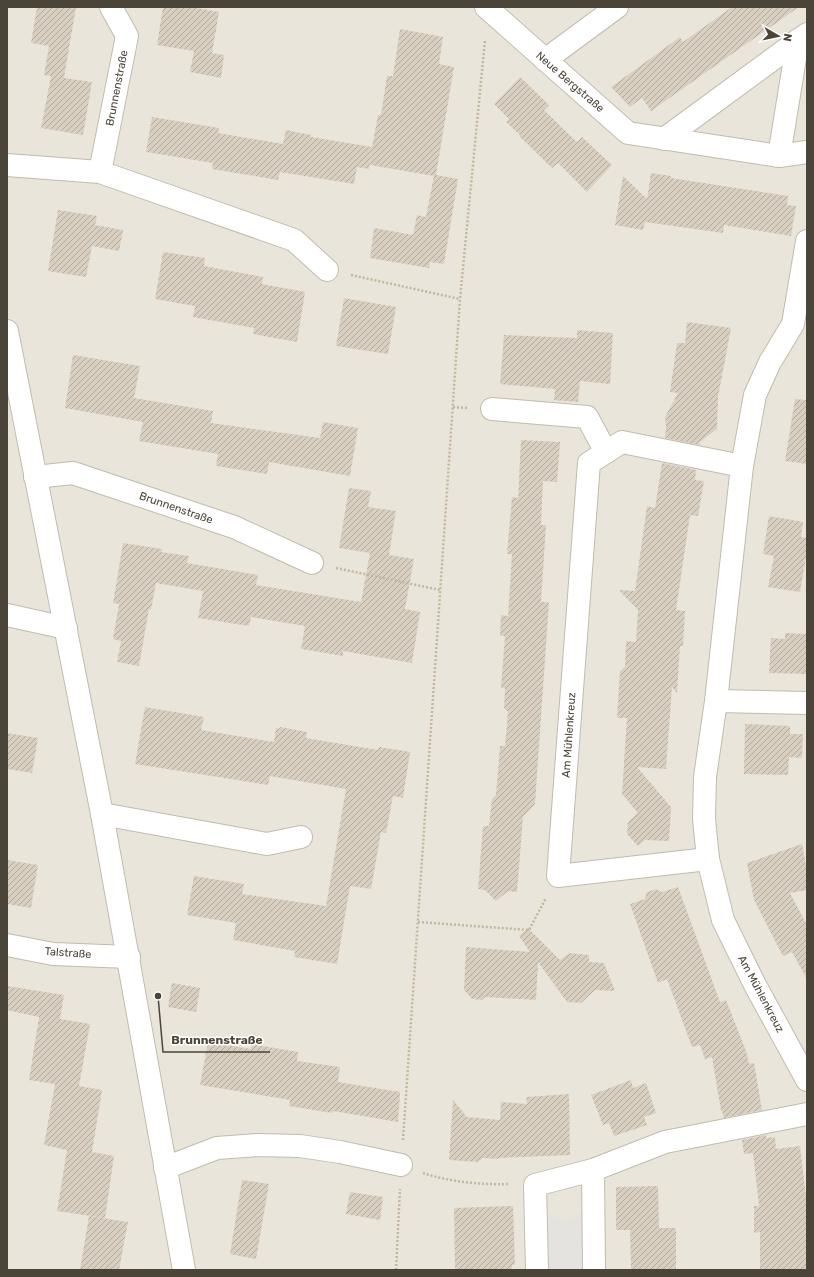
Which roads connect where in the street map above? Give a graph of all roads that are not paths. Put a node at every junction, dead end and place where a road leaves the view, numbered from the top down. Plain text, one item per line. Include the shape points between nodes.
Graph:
1 (111, 7) edge
2 (617, 7) edge
3 (487, 8) edge
4 (803, 37) edge
5 (545, 60) junction
6 (664, 139) junction
7 (807, 152) edge
8 (778, 156) junction
9 (7, 164) edge
10 (100, 172) junction
11 (807, 241) edge
12 (327, 270) road end
13 (7, 331) edge
14 (492, 409) dead end
15 (606, 452) junction
16 (742, 466) junction
17 (35, 477) junction
18 (312, 563) road end
19 (7, 616) edge
20 (66, 628) junction
21 (716, 701) junction
22 (807, 703) edge
23 (102, 814) junction
24 (301, 837) dead end
25 (708, 859) junction
26 (7, 945) edge
27 (129, 957) junction
28 (807, 1080) edge
29 (807, 1114) edge
30 (401, 1165) road end
31 (165, 1168) junction
32 (593, 1170) junction
33 (184, 1270) edge
34 (537, 1270) edge
35 (594, 1270) edge

1 - 10 street, Brunnenstraße via 127,36
2 - 5 street
3 - 5 street, Neue Bergstraße
4 - 6 street
4 - 8 street
5 - 6 street, Neue Bergstraße via 628,133
6 - 8 street, Neue Bergstraße
7 - 8 street, Neue Bergstraße
9 - 10 street
10 - 12 street via 294,240
11 - 16 street, Am Mühlenkreuz via 793,324 770,362 755,396
13 - 17 street
14 - 15 street via 587,417
15 - 16 street, Am Mühlenkreuz via 622,442
15 - 25 street, Am Mühlenkreuz via 589,463 558,876
16 - 21 street, Am Mühlenkreuz
17 - 18 street, Brunnenstraße via 73,473 234,527
17 - 20 street
19 - 20 street
20 - 23 street
21 - 22 street
21 - 25 street, Am Mühlenkreuz via 705,777 704,819
23 - 24 street via 267,844
23 - 27 street
25 - 28 street, Am Mühlenkreuz via 723,920
26 - 27 street, Talstraße via 53,954
27 - 31 street
29 - 32 street via 665,1142
30 - 31 street via 300,1146 258,1145 217,1148
31 - 33 street
32 - 34 street via 535,1185
32 - 35 street

